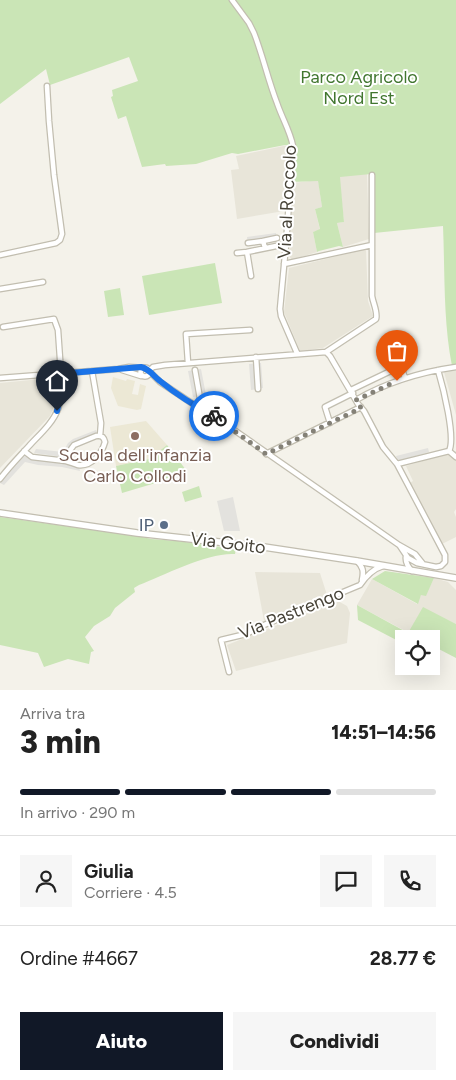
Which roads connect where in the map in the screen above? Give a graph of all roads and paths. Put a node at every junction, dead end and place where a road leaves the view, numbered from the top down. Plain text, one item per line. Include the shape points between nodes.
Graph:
1 (232, 0) edge
2 (47, 86) dead end
3 (372, 175) dead end
4 (277, 238) dead end
5 (263, 241) junction
6 (248, 243) dead end
7 (286, 244) junction
8 (372, 245) junction
9 (265, 248) junction
10 (246, 252) junction
11 (238, 253) dead end
12 (0, 255) edge
13 (284, 264) junction
14 (250, 276) dead end
15 (43, 282) dead end
16 (0, 289) edge
17 (3, 327) dead end
18 (250, 330) dead end
19 (326, 352) junction
20 (297, 353) junction
21 (256, 357) junction
22 (188, 363) junction
23 (456, 366) edge
24 (118, 369) junction
25 (148, 370) junction
26 (195, 370) dead end
27 (438, 370) junction
28 (92, 371) junction
29 (60, 374) junction
30 (144, 376) junction
31 (0, 378) edge
32 (405, 378) junction
33 (160, 382) junction
34 (258, 388) dead end
35 (352, 392) junction
36 (356, 400) junction
37 (361, 408) junction
38 (202, 410) junction
39 (330, 423) junction
40 (100, 436) junction
41 (24, 451) junction
42 (449, 451) junction
43 (266, 454) junction
44 (456, 457) edge
45 (66, 461) junction
46 (397, 464) junction
47 (0, 479) edge
48 (2, 513) edge
49 (399, 545) junction
50 (410, 551) junction
51 (406, 558) junction
52 (357, 561) junction
53 (423, 564) junction
54 (384, 566) junction
55 (395, 568) junction
56 (412, 571) junction
57 (420, 572) junction
58 (456, 578) edge
59 (362, 582) junction
60 (228, 672) dead end

1 - 7 street, Via al Roccolo via 254,33 293,146
2 - 12 street via 62,234 56,242
3 - 8 street
4 - 5 street
5 - 6 street
5 - 9 street
7 - 9 street
7 - 13 street, Via al Roccolo
8 - 13 street
8 - 19 street via 372,296 377,316
9 - 10 street
10 - 11 street
10 - 14 street
13 - 20 street, Via al Roccolo via 280,316
15 - 16 street
17 - 29 street via 54,319 58,330
18 - 22 street via 186,334
19 - 20 street
19 - 35 street
20 - 21 street
21 - 22 street
21 - 34 street
22 - 25 street via 155,366
23 - 27 street
24 - 25 street
24 - 28 street
24 - 30 street
25 - 30 street via 149,375
25 - 30 street via 141,370
25 - 33 street
26 - 38 street
27 - 32 street
27 - 42 street via 454,427 453,445
28 - 29 street
28 - 40 street via 101,423
29 - 31 street
29 - 41 street via 57,411
30 - 33 street
32 - 35 street via 401,366
32 - 36 street
33 - 38 street
35 - 36 street
35 - 39 street via 325,407
36 - 37 street
37 - 39 street
37 - 46 street
38 - 43 street
39 - 43 street
40 - 45 street via 74,445
40 - 45 street via 105,444 95,459 81,465
41 - 45 street via 32,457
41 - 47 street
42 - 44 street
42 - 46 street
43 - 49 street
46 - 53 street via 446,557 439,567
48 - 52 street, Via Goito
49 - 50 street
49 - 51 street
50 - 51 street
50 - 53 street
51 - 53 street
51 - 55 street
51 - 56 street
52 - 54 street, Via Goito
52 - 59 street, Via Pastrengo via 364,570
53 - 57 street
54 - 55 street, Via Goito
54 - 59 street, Via Pastrengo via 376,568
55 - 56 street, Via Goito
56 - 57 street, Via Goito
57 - 58 street, Via Goito
59 - 60 street, Via Pastrengo via 246,634 220,640

